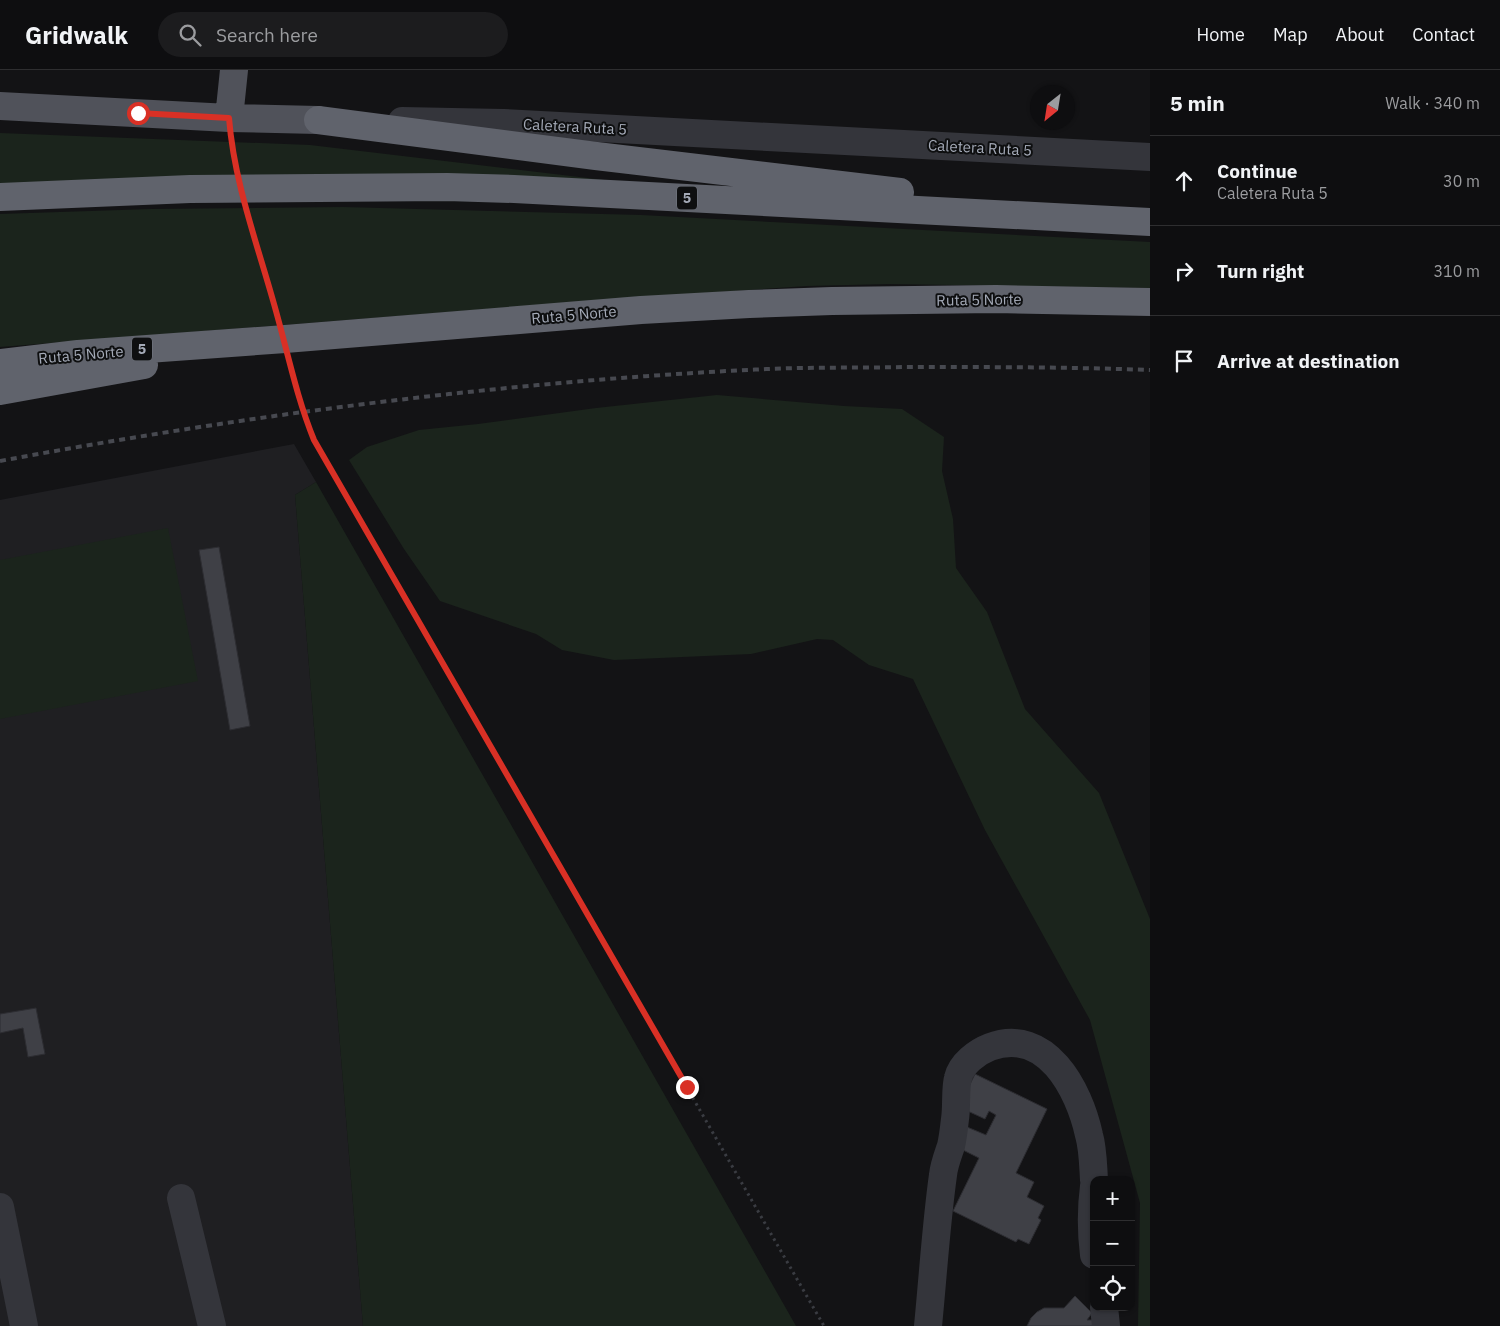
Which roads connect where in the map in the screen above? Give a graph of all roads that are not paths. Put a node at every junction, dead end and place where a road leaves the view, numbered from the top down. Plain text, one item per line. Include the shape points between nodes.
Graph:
1 (234, 70) edge
2 (0, 106) edge
3 (229, 118) junction
4 (318, 120) junction
5 (1150, 157) edge
6 (0, 197) edge
7 (1141, 222) edge
8 (1150, 302) edge
9 (285, 339) junction
10 (0, 364) edge
11 (0, 391) edge
12 (1094, 1176) edge
13 (181, 1198) dead end
14 (0, 1207) edge
15 (1104, 1311) edge
16 (24, 1326) edge
17 (212, 1326) edge
18 (928, 1326) edge
19 (1106, 1326) edge

1 - 3 main road
2 - 3 main road, Caletera Ruta 5
3 - 4 main road, Caletera Ruta 5
4 - 5 street, Caletera Ruta 5 via 503,123
4 - 7 highway
6 - 7 highway, 5 via 139,190 447,187
8 - 9 highway, Ruta 5 Norte / 5 via 996,299 749,304
9 - 10 highway, Ruta 5 Norte / 5 via 78,354
9 - 11 highway
12 - 18 street via 1089,1134 1082,1111 1060,1068 1051,1058 1028,1045 1015,1043 989,1047 970,1059 958,1078 956,1116 943,1173
13 - 17 street
14 - 16 street
15 - 19 street

